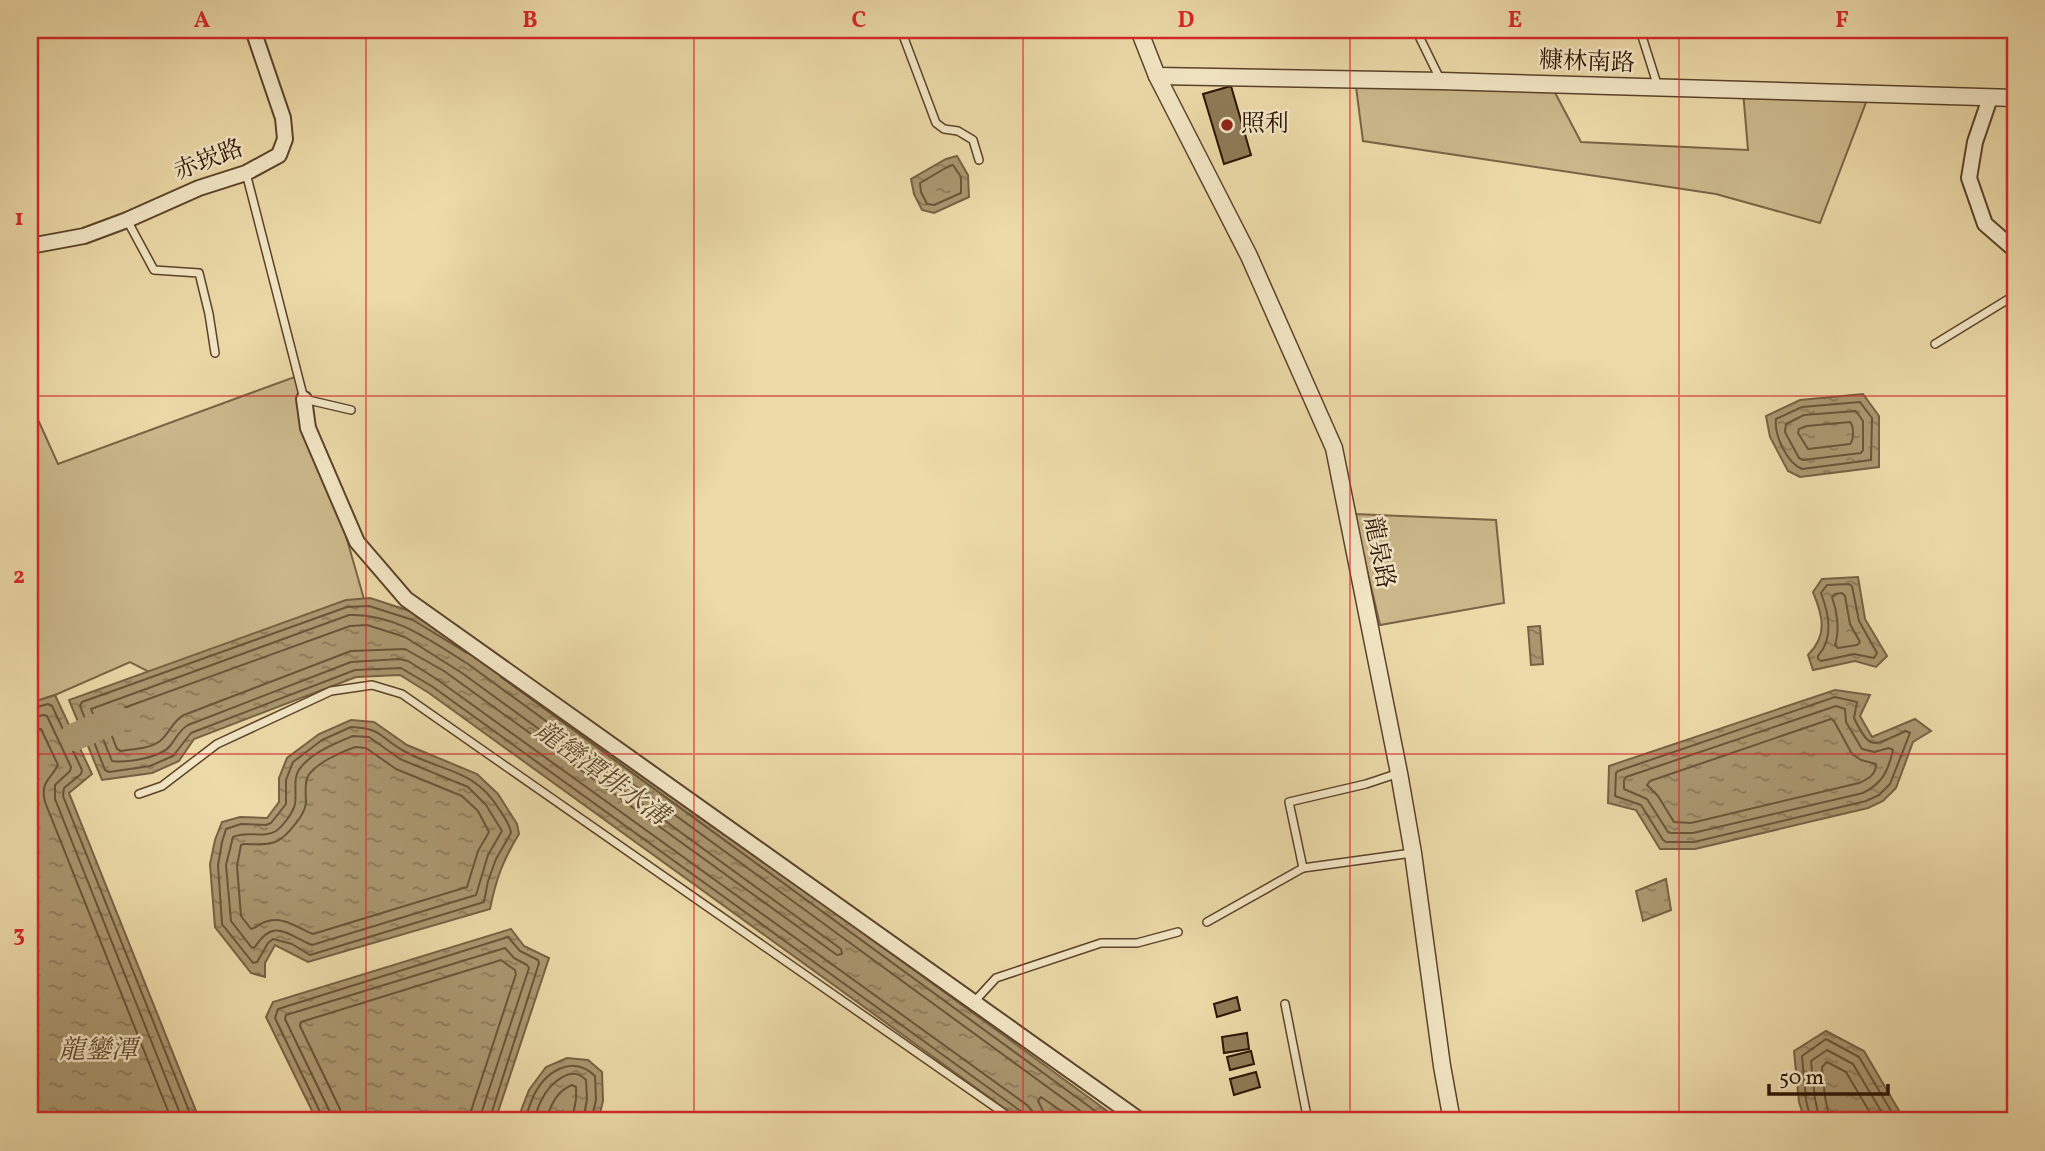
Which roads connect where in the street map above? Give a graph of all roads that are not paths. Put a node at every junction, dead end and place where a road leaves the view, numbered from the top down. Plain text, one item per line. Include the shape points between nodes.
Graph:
1 (253, 30) edge
2 (901, 30) edge
3 (1139, 30) edge
4 (1416, 30) edge
5 (1640, 30) edge
6 (1157, 76) junction
7 (1441, 81) junction
8 (1658, 88) junction
9 (1990, 98) junction
10 (2015, 98) edge
11 (979, 160) dead end
12 (246, 173) junction
13 (127, 220) junction
14 (30, 246) edge
15 (2015, 250) edge
16 (2015, 295) edge
17 (1936, 344) dead end
18 (215, 353) dead end
19 (304, 399) junction
20 (351, 410) dead end
21 (1399, 773) junction
22 (139, 794) dead end
23 (1413, 853) junction
24 (1303, 868) junction
25 (1207, 922) dead end
26 (1178, 932) dead end
27 (974, 1002) junction
28 (1285, 1004) dead end
29 (1015, 1121) edge
30 (1141, 1121) edge
31 (1307, 1121) edge
32 (1452, 1121) edge

1 - 12 street, 赤崁路 via 283,118 285,139 279,155
2 - 11 lane via 936,123 973,141
3 - 6 street, 龍泉路
4 - 7 lane
5 - 8 lane
6 - 7 street, 糠林南路
6 - 21 street, 龍泉路 via 1249,256 1334,448
7 - 8 street, 糠林南路
8 - 9 street, 糠林南路
9 - 10 street, 糠林南路
9 - 15 street via 1969,178 1985,224
12 - 13 street, 赤崁路
12 - 19 lane
13 - 14 street, 赤崁路 via 84,236
13 - 18 lane via 154,270 199,273
16 - 17 lane
19 - 20 lane
19 - 27 street via 308,428 357,542 406,599
21 - 23 street, 龍泉路
21 - 24 lane via 1289,802
22 - 29 lane via 162,786 217,744 331,691 372,685 402,694
23 - 24 lane
23 - 32 street, 龍泉路
24 - 25 lane
26 - 27 lane via 1138,943 1101,943 996,978
27 - 30 street
28 - 31 lane

